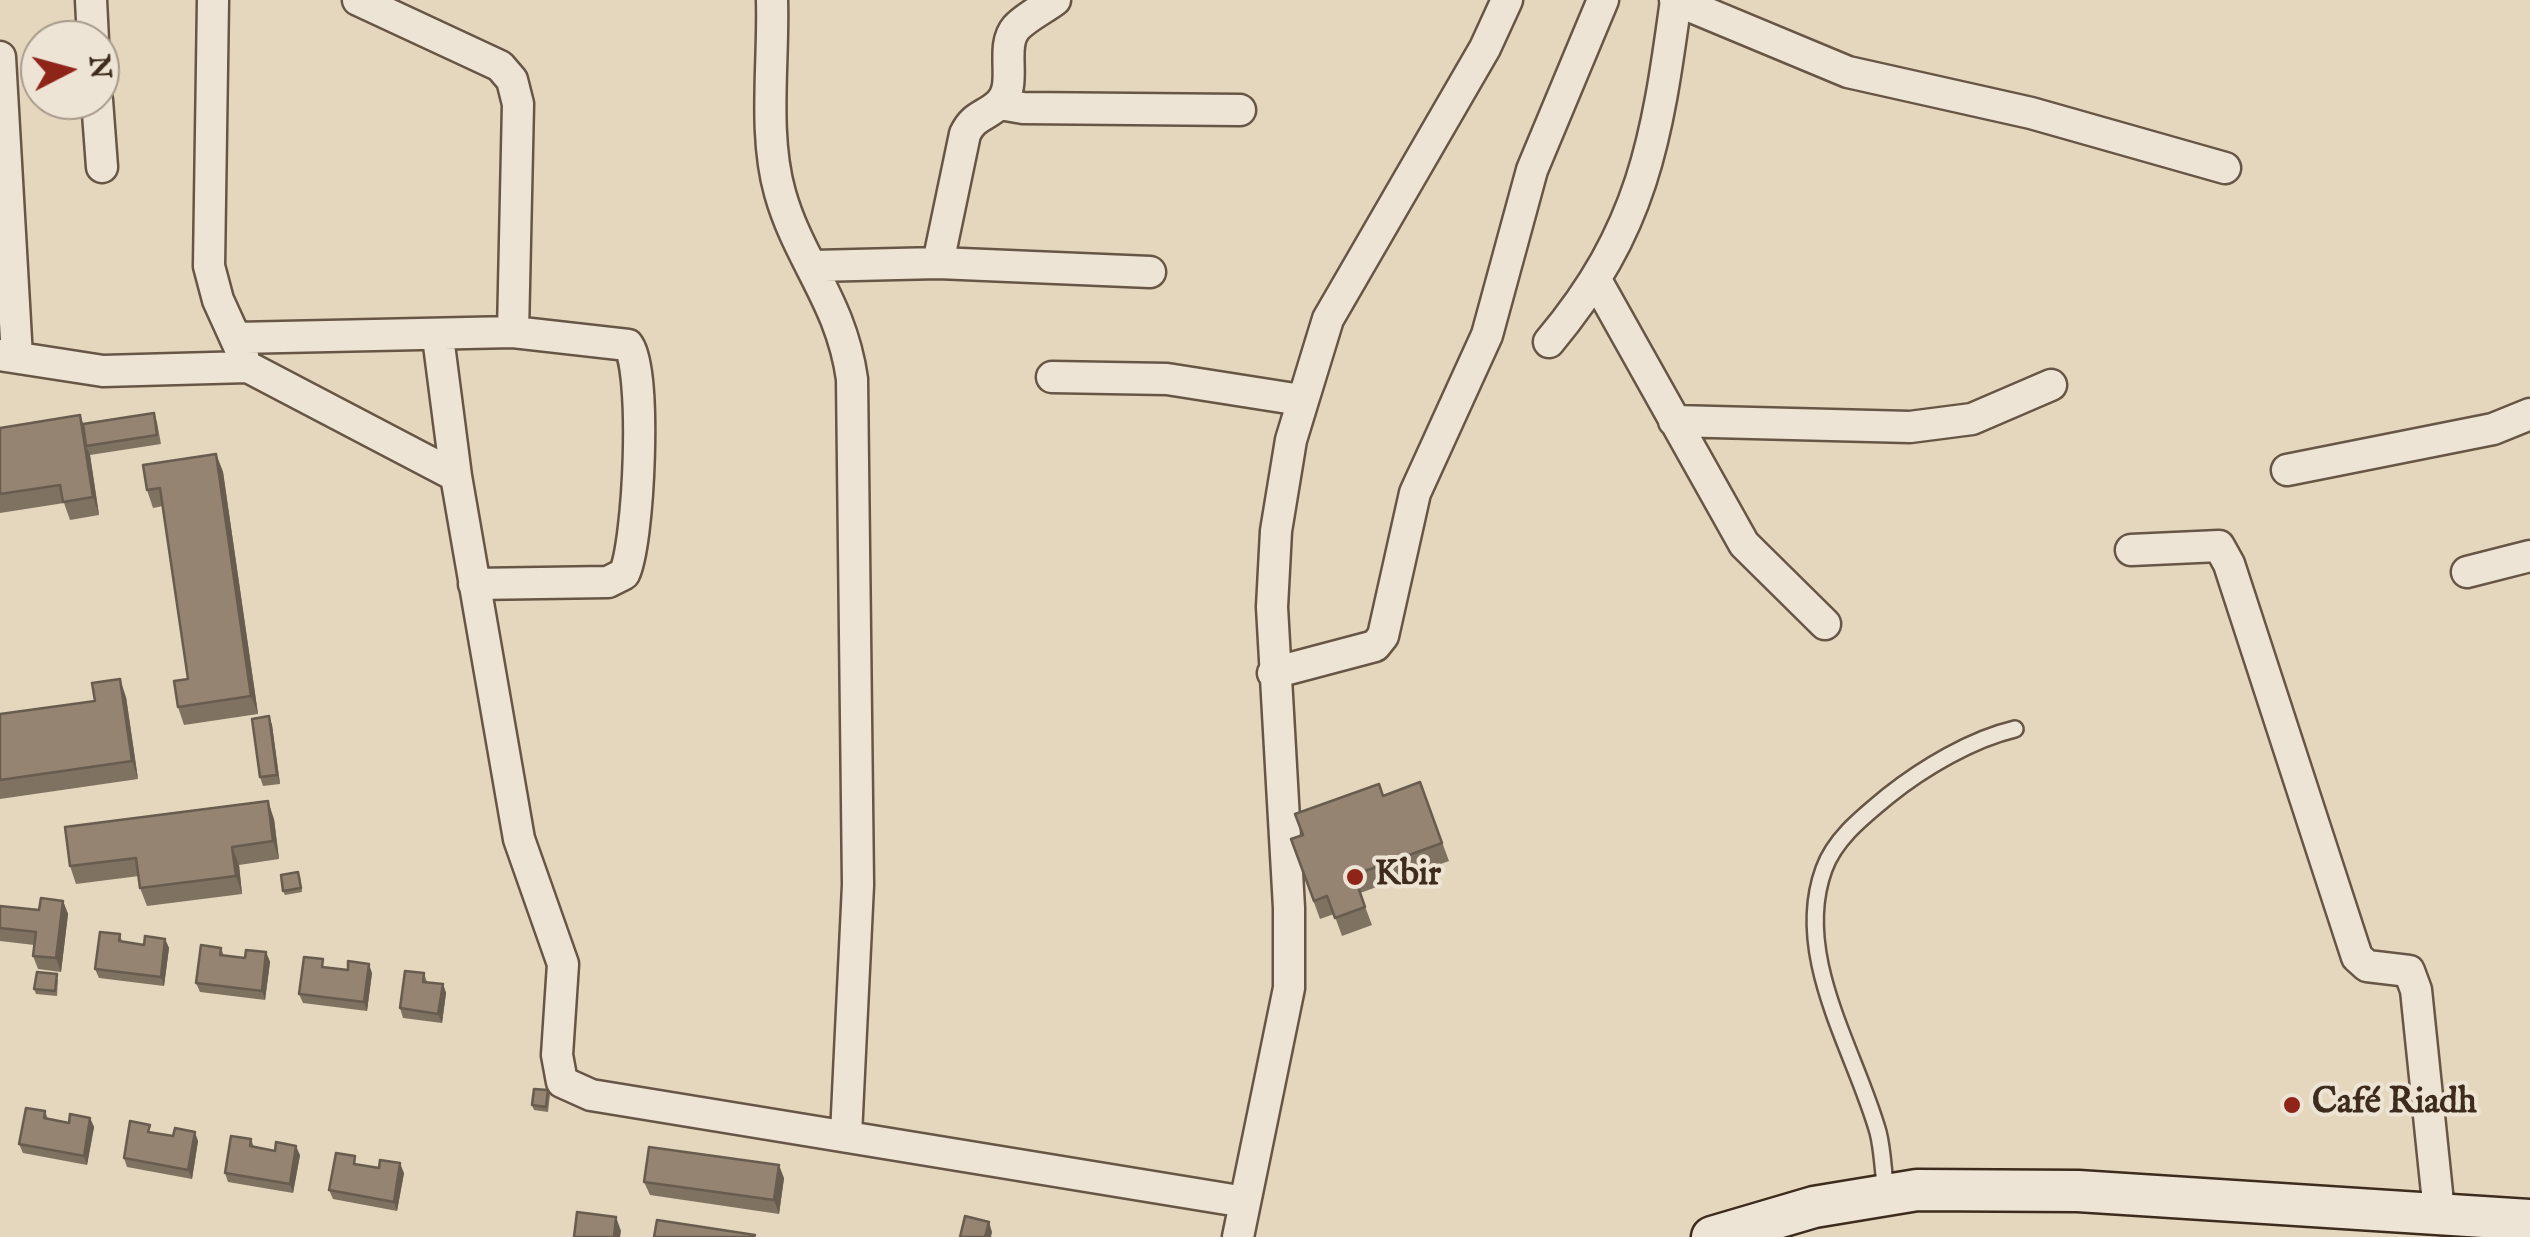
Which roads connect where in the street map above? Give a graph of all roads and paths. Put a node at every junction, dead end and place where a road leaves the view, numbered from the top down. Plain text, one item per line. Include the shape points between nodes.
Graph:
1 (212, 0) edge
2 (358, 0) edge
3 (772, 0) edge
4 (1055, 0) edge
5 (1507, 0) edge
6 (1603, 0) edge
7 (1675, 0) edge
8 (0, 57) edge
9 (1000, 104) junction
10 (1240, 110) dead end
11 (98, 120) edge
12 (102, 167) dead end
13 (2225, 168) dead end
14 (938, 263) junction
15 (814, 266) junction
16 (1150, 272) dead end
17 (1596, 280) junction
18 (513, 332) junction
19 (438, 337) junction
20 (236, 338) junction
21 (1549, 342) dead end
22 (8, 356) edge
23 (248, 367) junction
24 (1052, 377) dead end
25 (2051, 386) dead end
26 (1301, 400) junction
27 (2530, 414) edge
28 (1674, 420) junction
29 (2287, 470) dead end
30 (456, 476) junction
31 (2130, 550) dead end
32 (2530, 556) edge
33 (2467, 572) dead end
34 (474, 584) junction
35 (1825, 624) dead end
36 (1273, 674) junction
37 (2015, 729) dead end
38 (846, 1136) junction
39 (1886, 1192) junction
40 (1245, 1202) junction
41 (2440, 1212) junction
42 (2530, 1220) edge
43 (1238, 1237) edge
44 (1712, 1237) edge

1 - 20 street via 209,266
2 - 18 street via 500,66 512,80 518,104
3 - 15 street via 774,168
4 - 9 street via 1015,30
5 - 26 street via 1486,48 1328,319
6 - 36 street via 1532,170 1488,335 1415,493 1384,636 1375,646
7 - 13 street via 1848,72 2031,113
7 - 17 street via 1654,146 1626,224
8 - 22 street
9 - 10 street
9 - 14 street via 973,118 965,134
11 - 12 street
14 - 15 street
14 - 16 street
15 - 38 street via 839,316 852,379 858,885
17 - 21 street
17 - 28 street
18 - 19 street
18 - 34 street via 621,342 632,350 635,544 618,580
19 - 20 street
19 - 30 street
20 - 23 street
22 - 23 street via 104,372
23 - 30 street
24 - 26 street via 1166,379
25 - 28 street via 1972,420 1910,427
26 - 36 street via 1276,531
27 - 29 street via 2493,429
28 - 35 street via 1744,544
30 - 34 street
31 - 41 street via 2218,546 2229,564 2357,958 2367,966 2409,971 2416,990
32 - 33 street
34 - 38 street via 520,839 563,964 556,1056 562,1082 592,1095
36 - 40 street via 1290,908 1289,988
37 - 39 lane via 1905,782 1854,823 1824,866 1815,905 1818,946 1843,1044 1878,1133
38 - 40 street
39 - 41 street via 2078,1191
39 - 44 street
40 - 43 street
41 - 42 street

